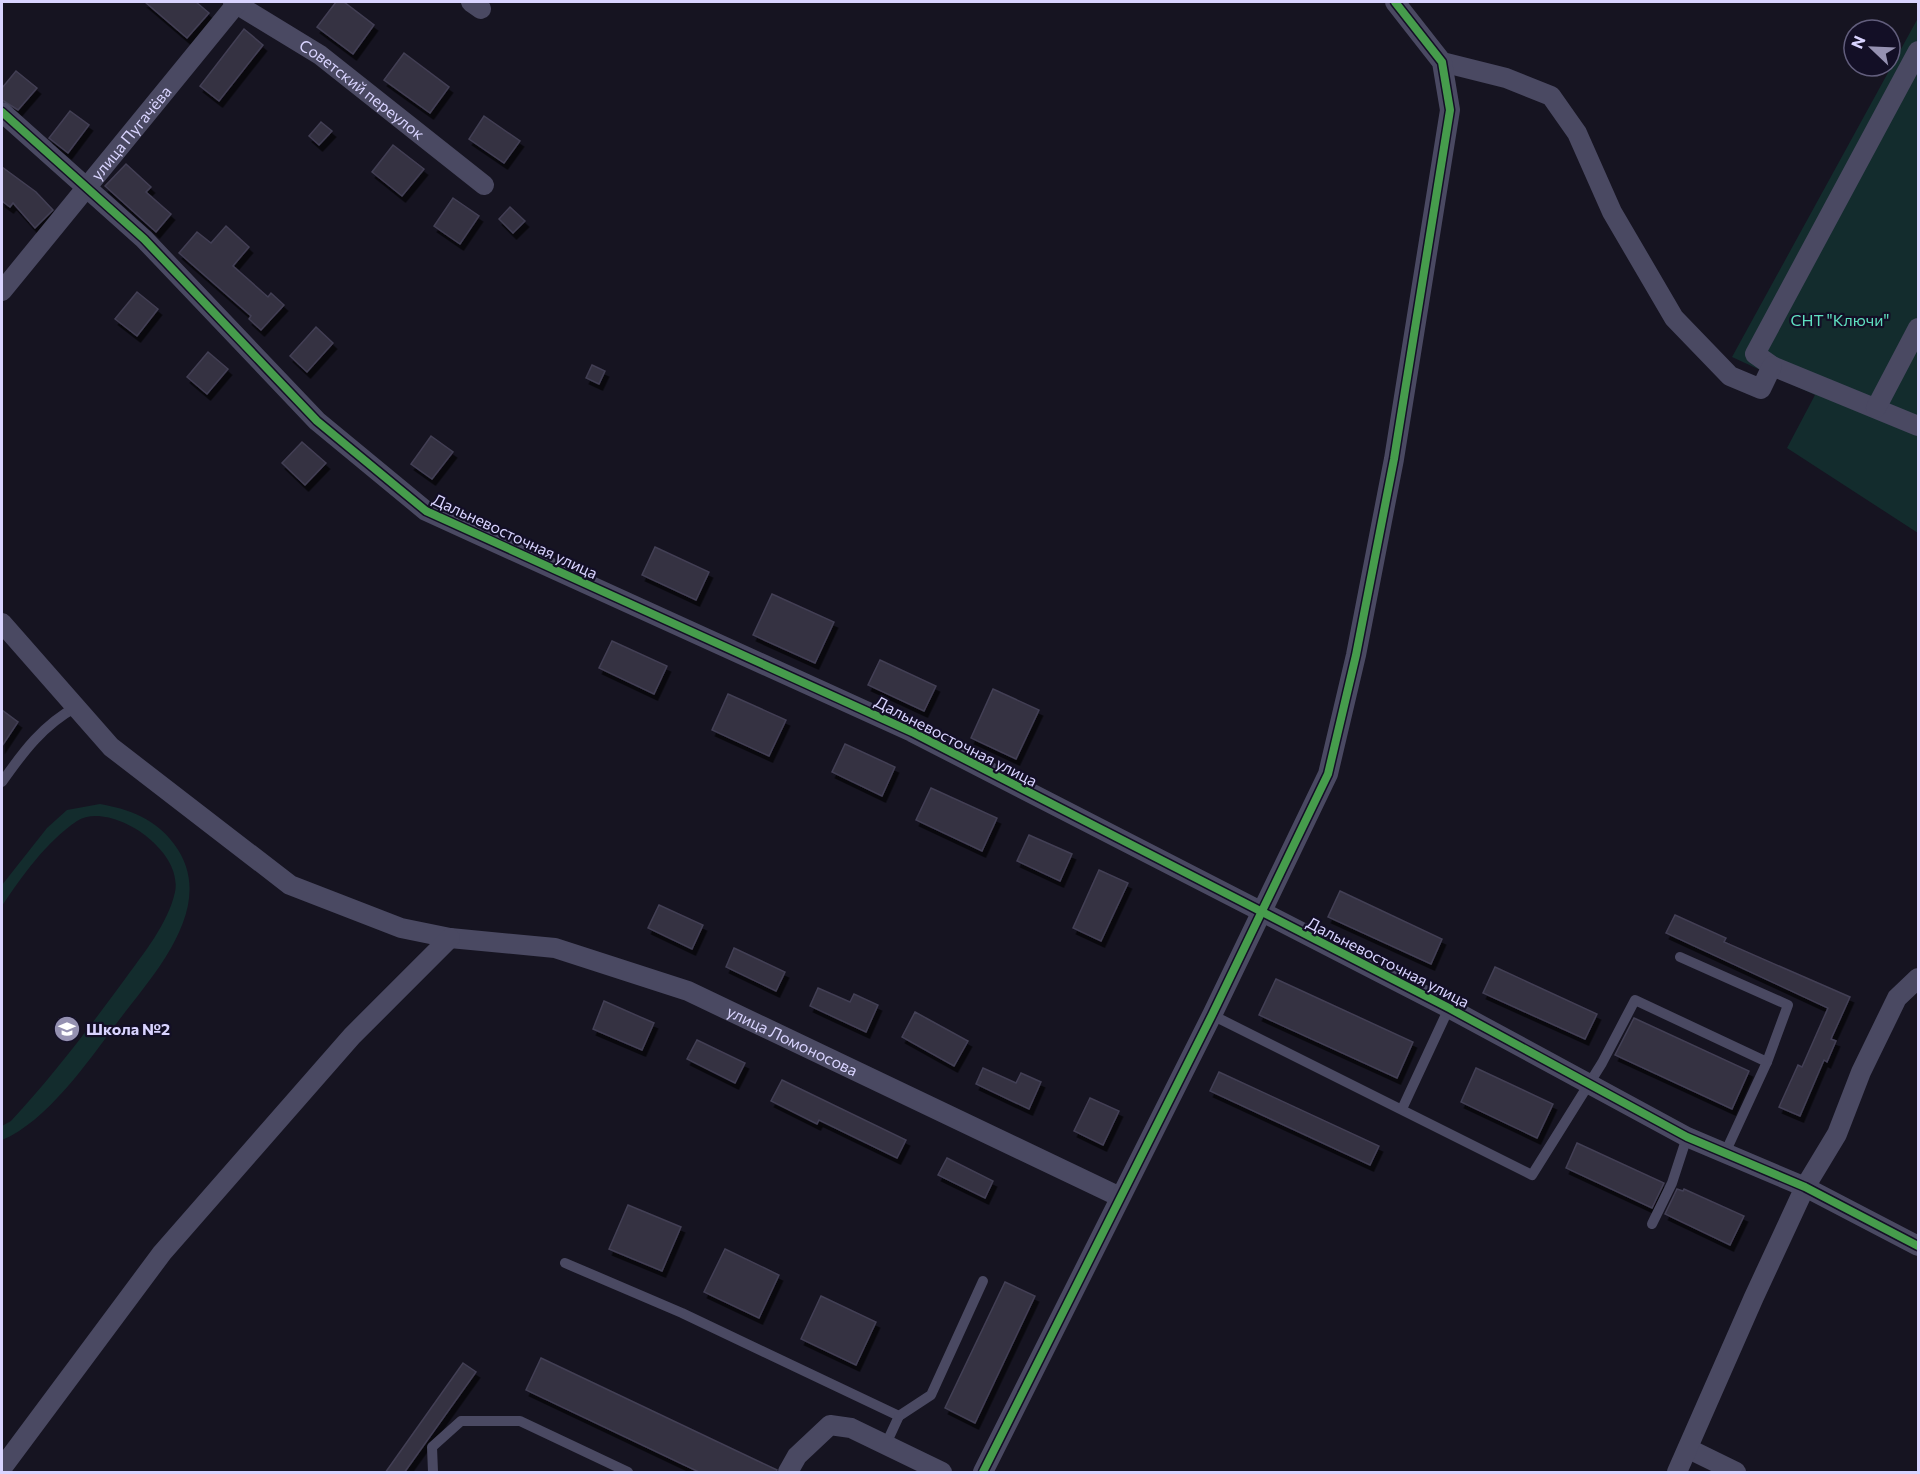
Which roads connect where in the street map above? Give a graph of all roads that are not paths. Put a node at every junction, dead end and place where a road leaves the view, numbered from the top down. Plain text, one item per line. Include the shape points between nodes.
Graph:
1 (236, 2) edge
2 (1395, 2) edge
3 (1918, 51) edge
4 (1442, 62) junction
5 (2, 112) edge
6 (484, 185) dead end
7 (87, 188) junction
8 (2, 291) edge
9 (1918, 328) edge
10 (1772, 366) junction
11 (1876, 408) junction
12 (1918, 426) edge
13 (2, 623) edge
14 (76, 707) junction
15 (2, 782) edge
16 (1261, 913) junction
17 (450, 938) junction
18 (1680, 957) dead end
19 (1918, 978) edge
20 (1449, 1008) junction
21 (1212, 1015) junction
22 (1767, 1062) junction
23 (1589, 1083) junction
24 (1402, 1109) junction
25 (1687, 1137) junction
26 (1725, 1153) junction
27 (1805, 1187) junction
28 (1120, 1197) junction
29 (1652, 1224) dead end
30 (1918, 1246) edge
31 (565, 1263) dead end
32 (983, 1281) dead end
33 (899, 1416) junction
34 (886, 1444) junction
35 (1689, 1449) junction
36 (2, 1468) edge
37 (434, 1473) edge
38 (628, 1473) edge
39 (788, 1473) edge
40 (942, 1473) edge
41 (983, 1473) edge
42 (1677, 1473) edge
43 (1737, 1473) edge

1 - 6 street, Советский переулок via 320,55
1 - 7 street, улица Пугачёва
2 - 4 street
3 - 10 street via 1755,354
4 - 10 street via 1506,78 1551,96 1577,133 1612,212 1674,318 1731,376 1761,389
4 - 16 street via 1450,110 1394,459 1356,656 1328,774
5 - 7 street, Дальневосточная улица
7 - 8 street, улица Пугачёва
7 - 16 street, Дальневосточная улица via 144,239 317,421 426,511 912,732
9 - 11 street
10 - 11 street
11 - 12 street
13 - 14 street, улица Ломоносова
14 - 15 lane via 54,719
14 - 17 street, улица Ломоносова via 111,747 290,885 401,928
16 - 20 street, Дальневосточная улица
16 - 21 street
17 - 28 street, улица Ломоносова via 555,948 688,991
17 - 36 street via 352,1036 162,1253
18 - 22 lane via 1788,1005
19 - 27 street via 1897,998 1861,1071 1837,1134
20 - 23 street, Дальневосточная улица
20 - 24 lane
21 - 24 lane
21 - 28 street
22 - 23 lane via 1635,1000
22 - 26 lane
23 - 24 lane via 1532,1175
23 - 25 street, Дальневосточная улица
25 - 26 street, Дальневосточная улица
25 - 29 lane
26 - 27 street, Дальневосточная улица
27 - 30 street, Дальневосточная улица
27 - 35 street
28 - 41 street
31 - 33 lane via 682,1313
32 - 33 lane via 931,1395
33 - 34 lane
34 - 39 street via 851,1428 831,1425 797,1456
34 - 40 street
35 - 42 street
35 - 43 street
37 - 38 lane via 432,1448 461,1421 488,1420 520,1421

